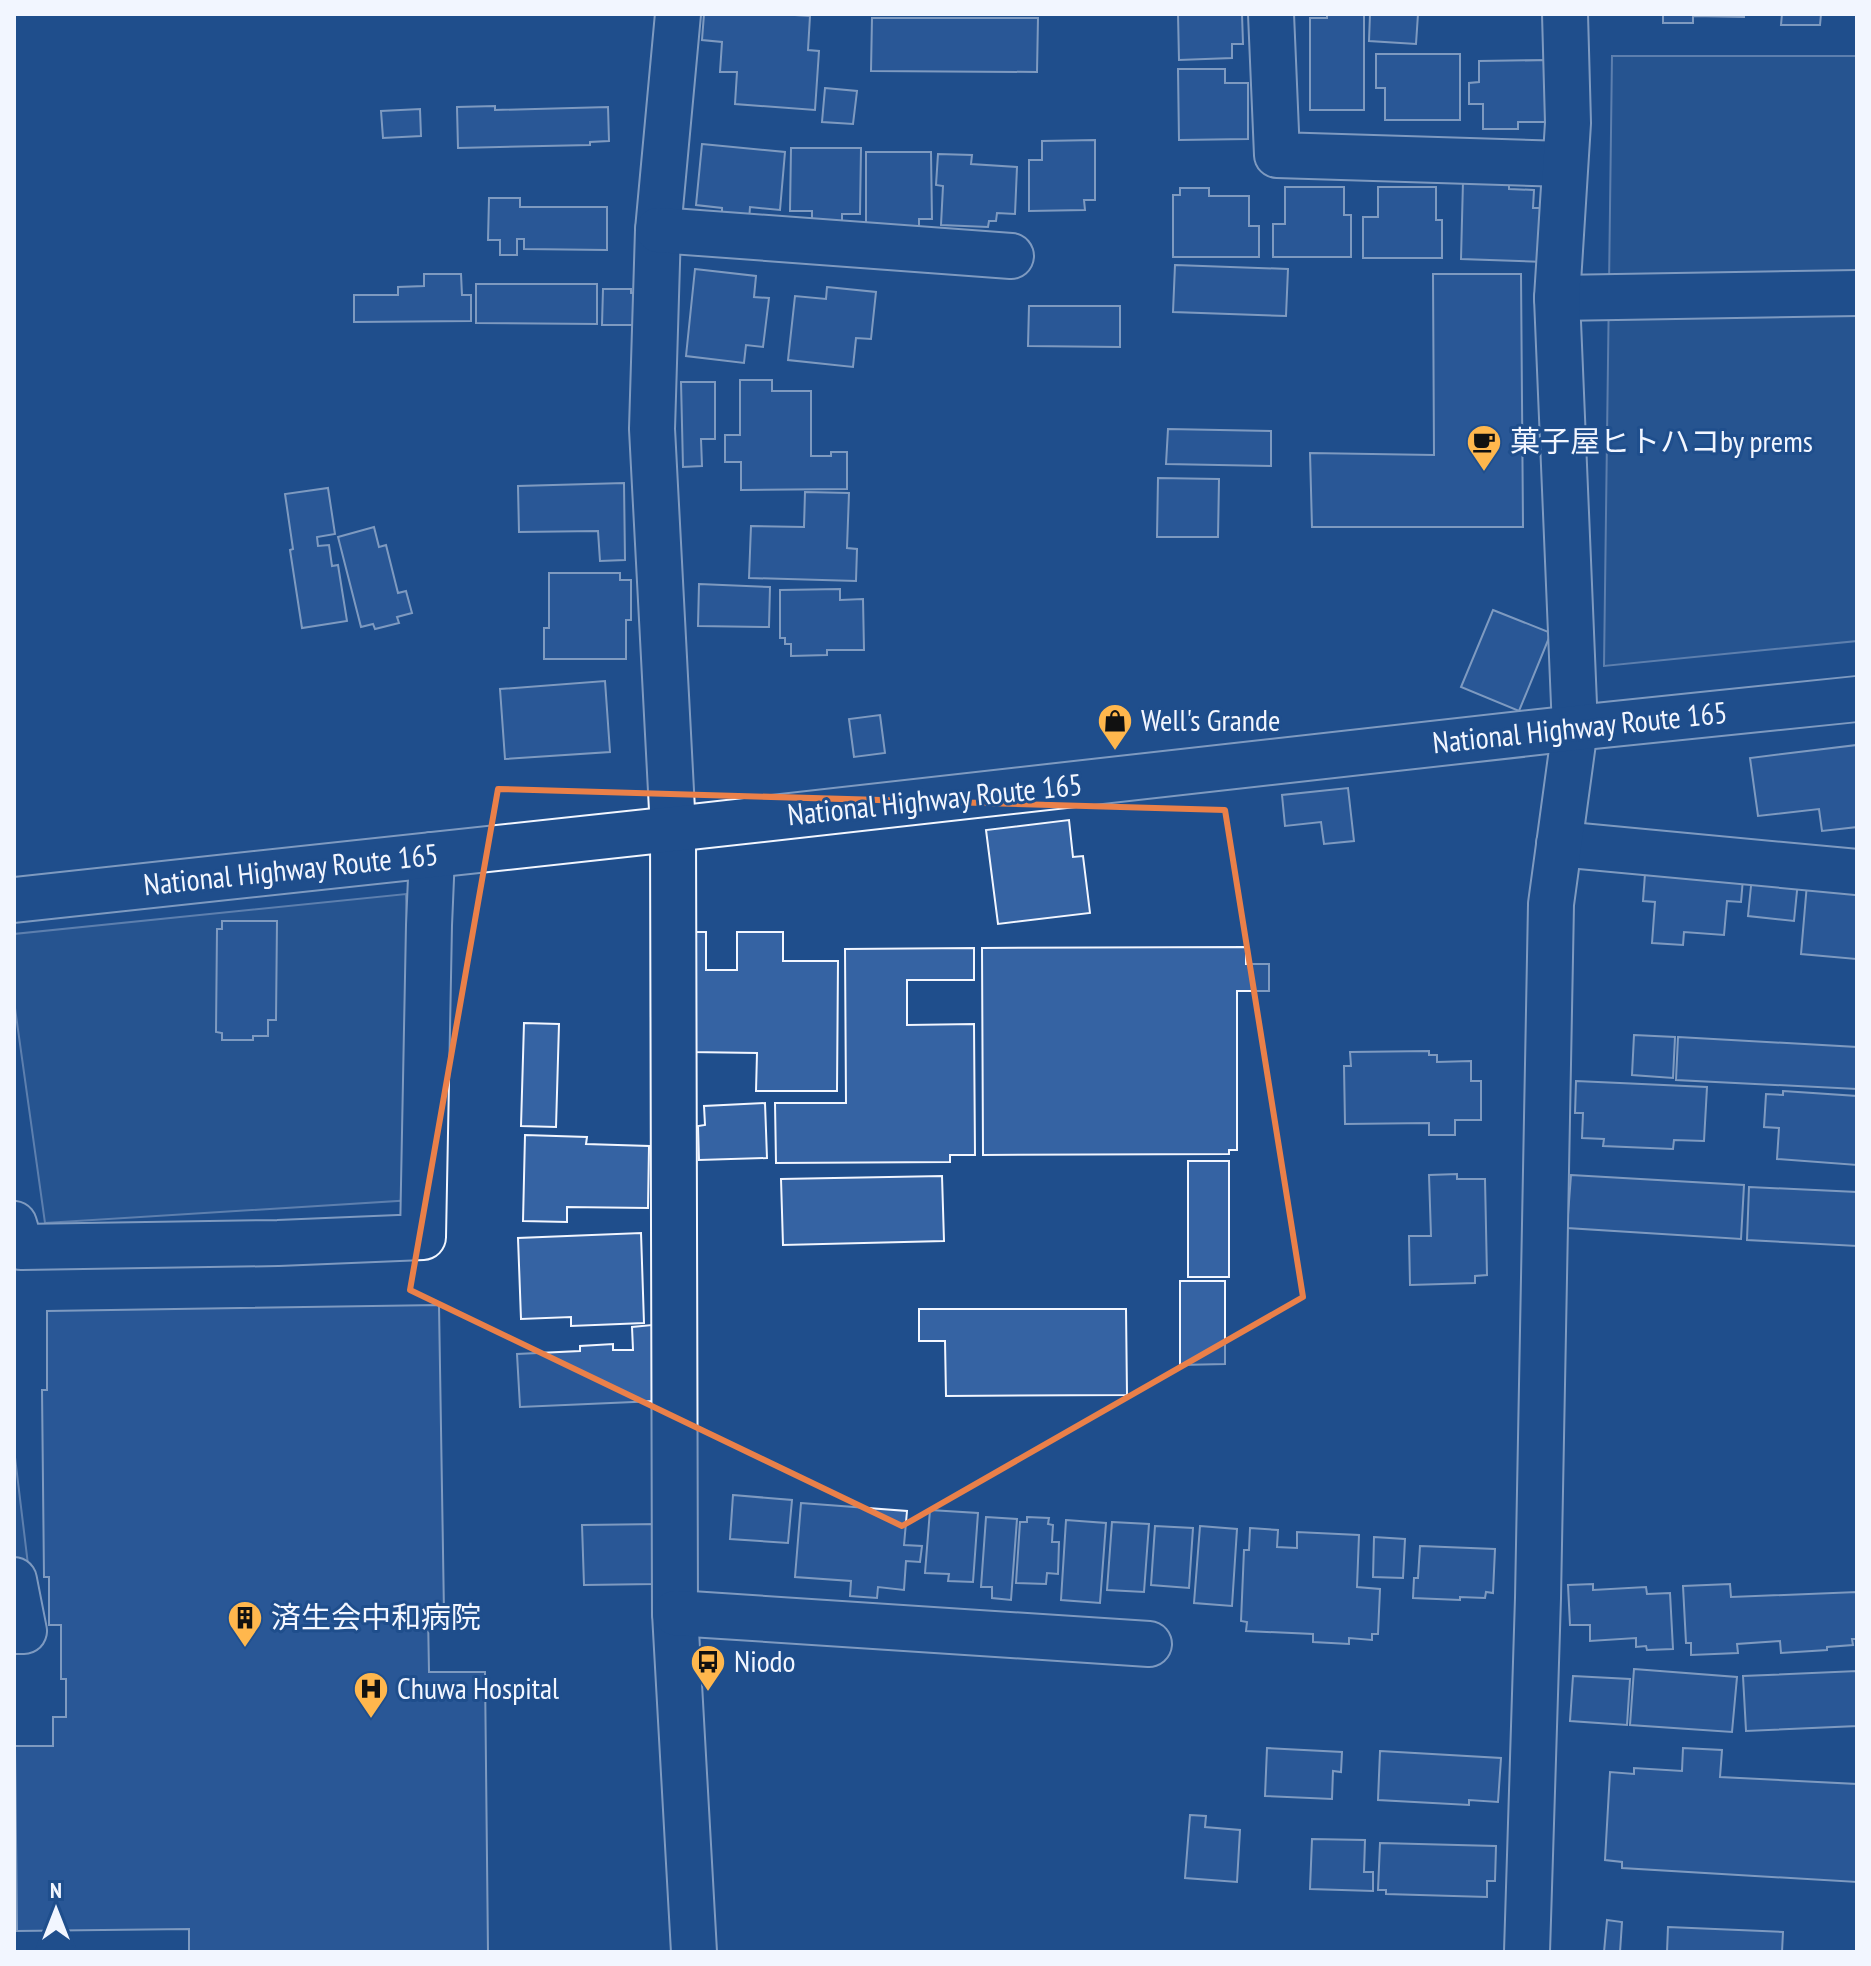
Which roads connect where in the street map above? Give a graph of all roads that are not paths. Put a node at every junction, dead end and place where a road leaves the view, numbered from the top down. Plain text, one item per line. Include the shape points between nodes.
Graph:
1 (678, 14) edge
2 (1271, 14) edge
3 (1565, 14) edge
4 (1565, 164) junction
5 (658, 230) junction
6 (1011, 256) dead end
7 (1857, 293) edge
8 (1557, 298) junction
9 (1857, 699) edge
10 (1575, 728) junction
11 (673, 829) junction
12 (1559, 844) junction
13 (432, 855) junction
14 (1857, 872) edge
15 (14, 900) edge
16 (14, 1224) edge
17 (14, 1580) edge
18 (675, 1613) junction
19 (14, 1631) edge
20 (1149, 1644) dead end
21 (694, 1952) edge
22 (1527, 1952) edge

1 - 5 main road
2 - 4 main road via 1277,155
3 - 4 main road
4 - 8 main road
5 - 6 main road
5 - 11 main road via 652,429
7 - 8 main road
8 - 10 main road
9 - 10 main road, National Highway Route 165
10 - 11 main road, National Highway Route 165
10 - 12 main road
11 - 13 main road, National Highway Route 165
11 - 18 main road
12 - 14 main road
12 - 22 main road via 1551,904
13 - 15 main road, National Highway Route 165
13 - 16 main road via 423,1237 21,1247
17 - 19 main road via 24,1631
18 - 20 main road
18 - 21 main road

